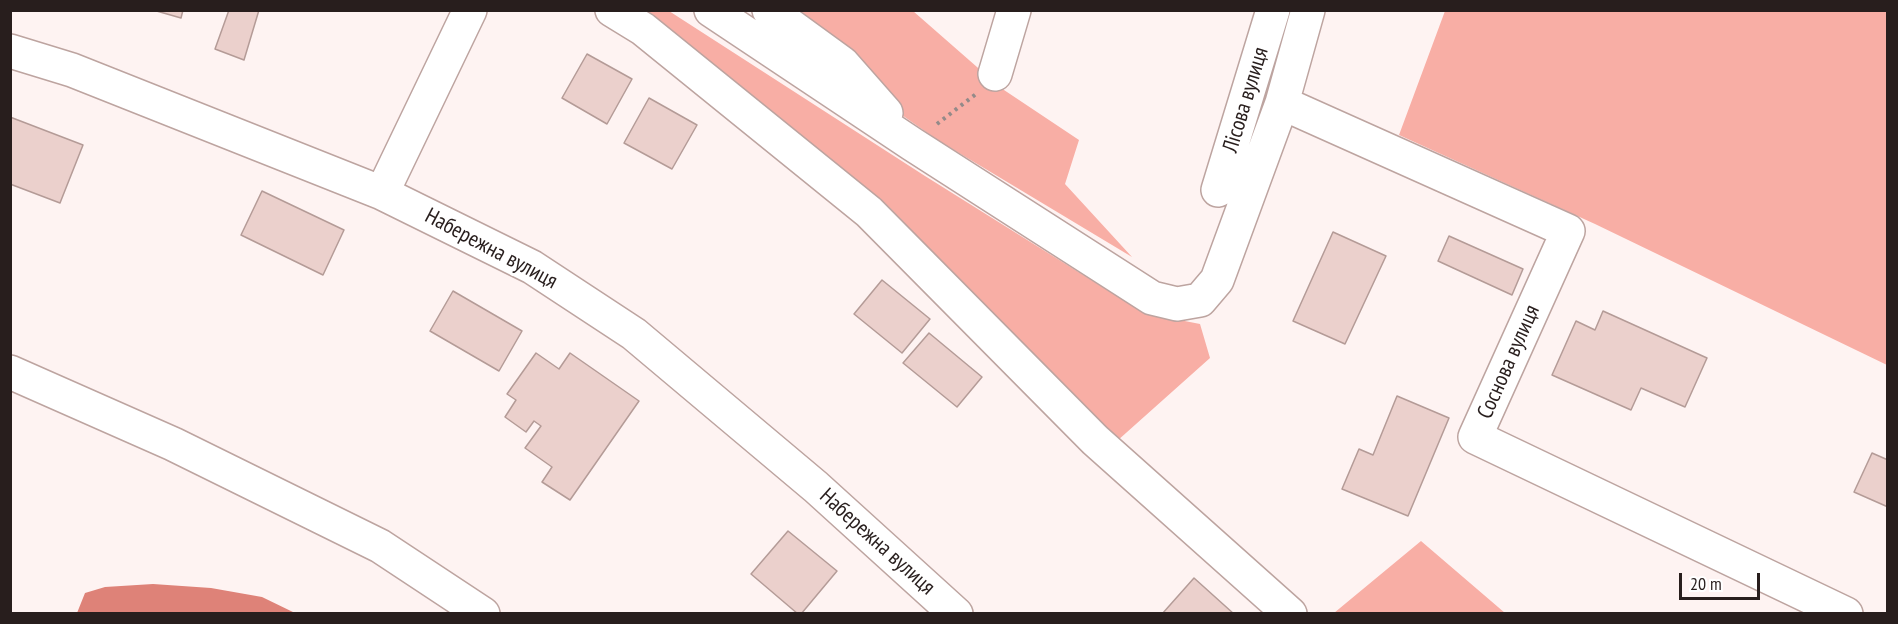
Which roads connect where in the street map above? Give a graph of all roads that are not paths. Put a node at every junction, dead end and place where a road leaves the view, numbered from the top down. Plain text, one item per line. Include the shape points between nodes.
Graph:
1 (470, 10) edge
2 (612, 10) edge
3 (711, 10) edge
4 (769, 10) edge
5 (1014, 10) edge
6 (1273, 10) edge
7 (1308, 10) edge
8 (10, 51) edge
9 (995, 74) road end
10 (1282, 103) junction
11 (912, 144) junction
12 (1218, 190) dead end
13 (382, 194) junction
14 (10, 372) edge
15 (483, 614) edge
16 (956, 614) edge
17 (1290, 614) edge
18 (1846, 614) edge

1 - 13 street
2 - 17 street via 643,29 868,212 1095,440
3 - 11 street
4 - 11 street via 842,63
5 - 9 street
6 - 12 street, Лісова вулиця
7 - 10 street
8 - 13 street, Набережна вулиця via 72,70
10 - 11 street via 1217,280 1200,300 1177,304 1152,298
10 - 18 street, Соснова вулиця via 1568,231 1475,437
13 - 16 street, Набережна вулиця via 532,267 634,334 816,487
14 - 15 street via 174,444 380,546

